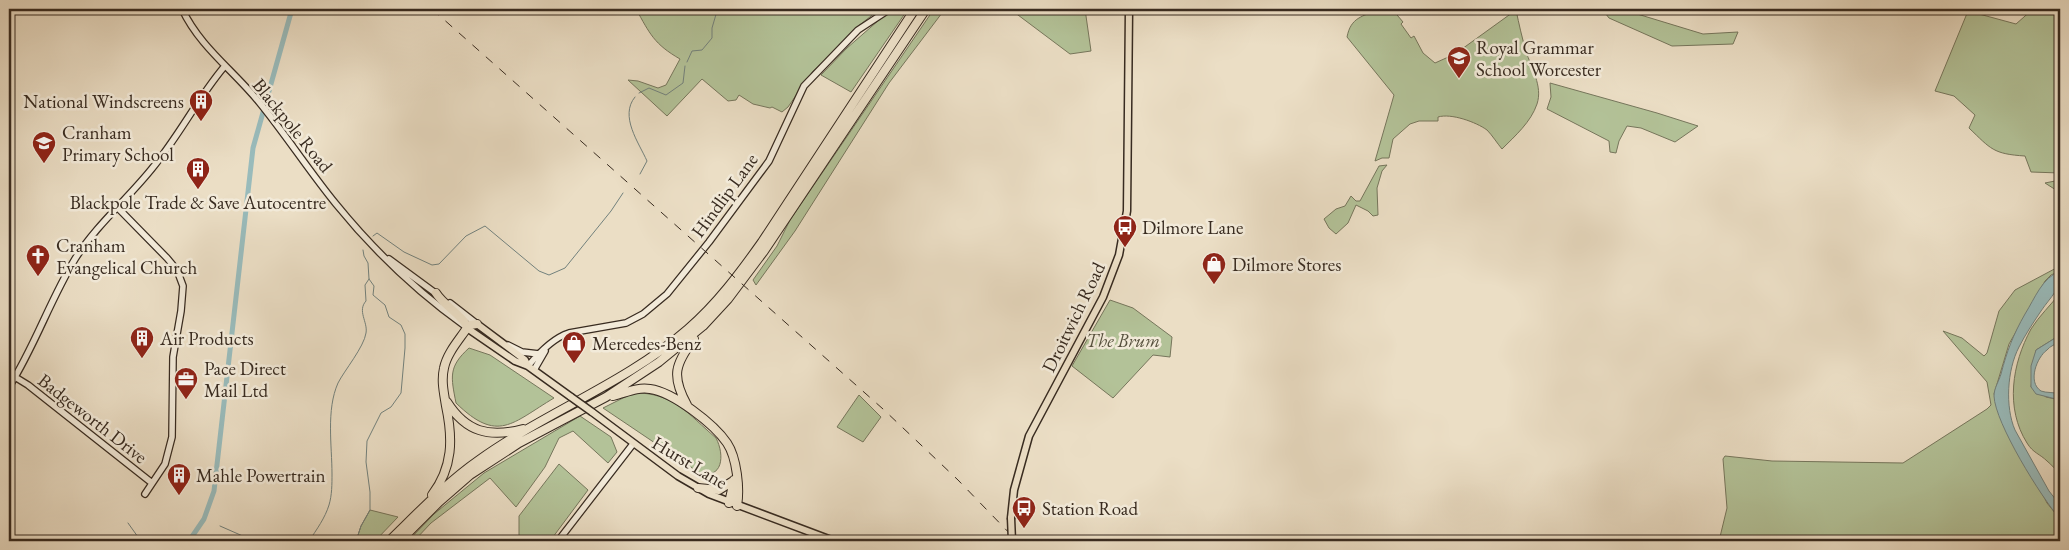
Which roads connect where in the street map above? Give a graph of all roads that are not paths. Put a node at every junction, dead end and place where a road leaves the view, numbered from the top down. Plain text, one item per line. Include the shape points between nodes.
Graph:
1 (182, 9) edge
2 (890, 9) edge
3 (915, 9) edge
4 (926, 9) edge
5 (1129, 9) edge
6 (224, 67) junction
7 (117, 206) junction
8 (385, 257) junction
9 (436, 293) junction
10 (477, 324) junction
11 (703, 326) junction
12 (467, 328) junction
13 (502, 343) junction
14 (542, 352) junction
15 (531, 368) junction
16 (15, 377) junction
17 (9, 387) edge
18 (571, 397) joint
19 (606, 397) junction
20 (445, 398) junction
21 (688, 407) junction
22 (532, 427) junction
23 (633, 444) junction
24 (735, 479) junction
25 (152, 482) junction
26 (698, 488) junction
27 (145, 494) dead end
28 (733, 504) junction
29 (424, 507) junction
30 (389, 541) edge
31 (400, 541) edge
32 (558, 541) edge
33 (834, 541) edge
34 (1012, 541) edge

1 - 6 street, Blackpole Road via 203,43
2 - 14 street, Hindlip Lane via 858,30 804,86 768,161 667,294 643,314 626,322 564,335
3 - 22 highway via 762,242 711,307 663,349
4 - 11 highway via 764,251
5 - 34 main road, Droitwich Road, bridge via 1127,211 1119,255 1096,312 1029,436 1014,490 1010,518
6 - 7 street via 202,94 162,156
6 - 8 street, Blackpole Road via 258,101 336,204
7 - 16 street via 76,258
7 - 25 street via 177,270 183,286 173,357 172,437 165,464
8 - 9 street, Blackpole Road
8 - 12 street, Blackpole Road via 428,299
9 - 10 street, Blackpole Road
9 - 12 highway via 441,302 464,320
10 - 12 highway
10 - 13 main road, Blackpole Road
11 - 19 highway via 660,362
11 - 21 highway via 684,350 678,365 676,379
12 - 15 main road, Blackpole Road via 515,361
12 - 20 highway via 444,366
13 - 14 street via 522,352
13 - 15 main road, Blackpole Road
14 - 15 street, Hindlip Lane
15 - 18 main road, Blackpole Road
16 - 17 street
16 - 25 street, Badgeworth Drive
18 - 23 main road, Hurst Lane, bridge
19 - 21 highway via 635,389 650,389 668,394
19 - 31 highway via 519,443 470,475
20 - 22 highway via 458,417 480,431 504,433
20 - 29 highway via 451,435 449,461 441,482
21 - 24 highway via 727,443 733,456
22 - 29 highway via 467,469
23 - 26 main road, Hurst Lane
23 - 32 street
24 - 26 highway via 719,490
24 - 28 highway
25 - 27 street
26 - 28 main road, Hurst Lane
28 - 33 main road, Hurst Lane
29 - 30 highway

